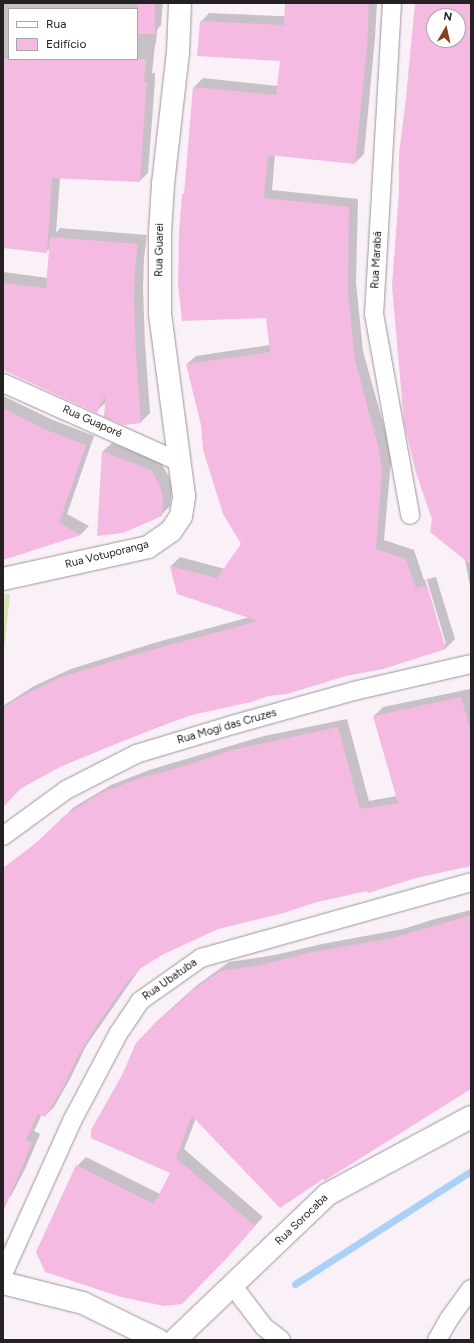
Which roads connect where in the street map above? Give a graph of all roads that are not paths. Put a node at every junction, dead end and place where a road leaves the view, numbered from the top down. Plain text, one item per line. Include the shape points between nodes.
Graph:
1 (180, 3) edge
2 (392, 3) edge
3 (3, 383) edge
4 (180, 462) junction
5 (184, 496) joint
6 (410, 515) dead end
7 (3, 579) edge
8 (471, 664) edge
9 (3, 836) edge
10 (471, 882) edge
11 (471, 1117) edge
12 (3, 1274) edge
13 (3, 1283) edge
14 (234, 1286) junction
15 (471, 1289) edge
16 (158, 1340) edge
17 (175, 1340) edge
18 (282, 1340) edge
19 (437, 1340) edge

1 - 4 street, Rua Guarei via 178,53 163,184 160,314
2 - 6 street, Rua Marabá via 374,314
3 - 4 street, Rua Guaporé
4 - 5 street, Rua Guarei
5 - 7 street, Rua Votuporanga via 181,516 172,531 148,547
8 - 9 street, Rua Mogi das Cruzes via 354,692 136,754 66,790
10 - 12 street, Rua Ubatuba via 201,958 140,1001 118,1034 72,1121
11 - 14 street, Rua Sorocaba via 328,1194
13 - 16 street via 83,1303
14 - 17 street, Rua Sorocaba
14 - 18 street via 264,1327
15 - 19 street

